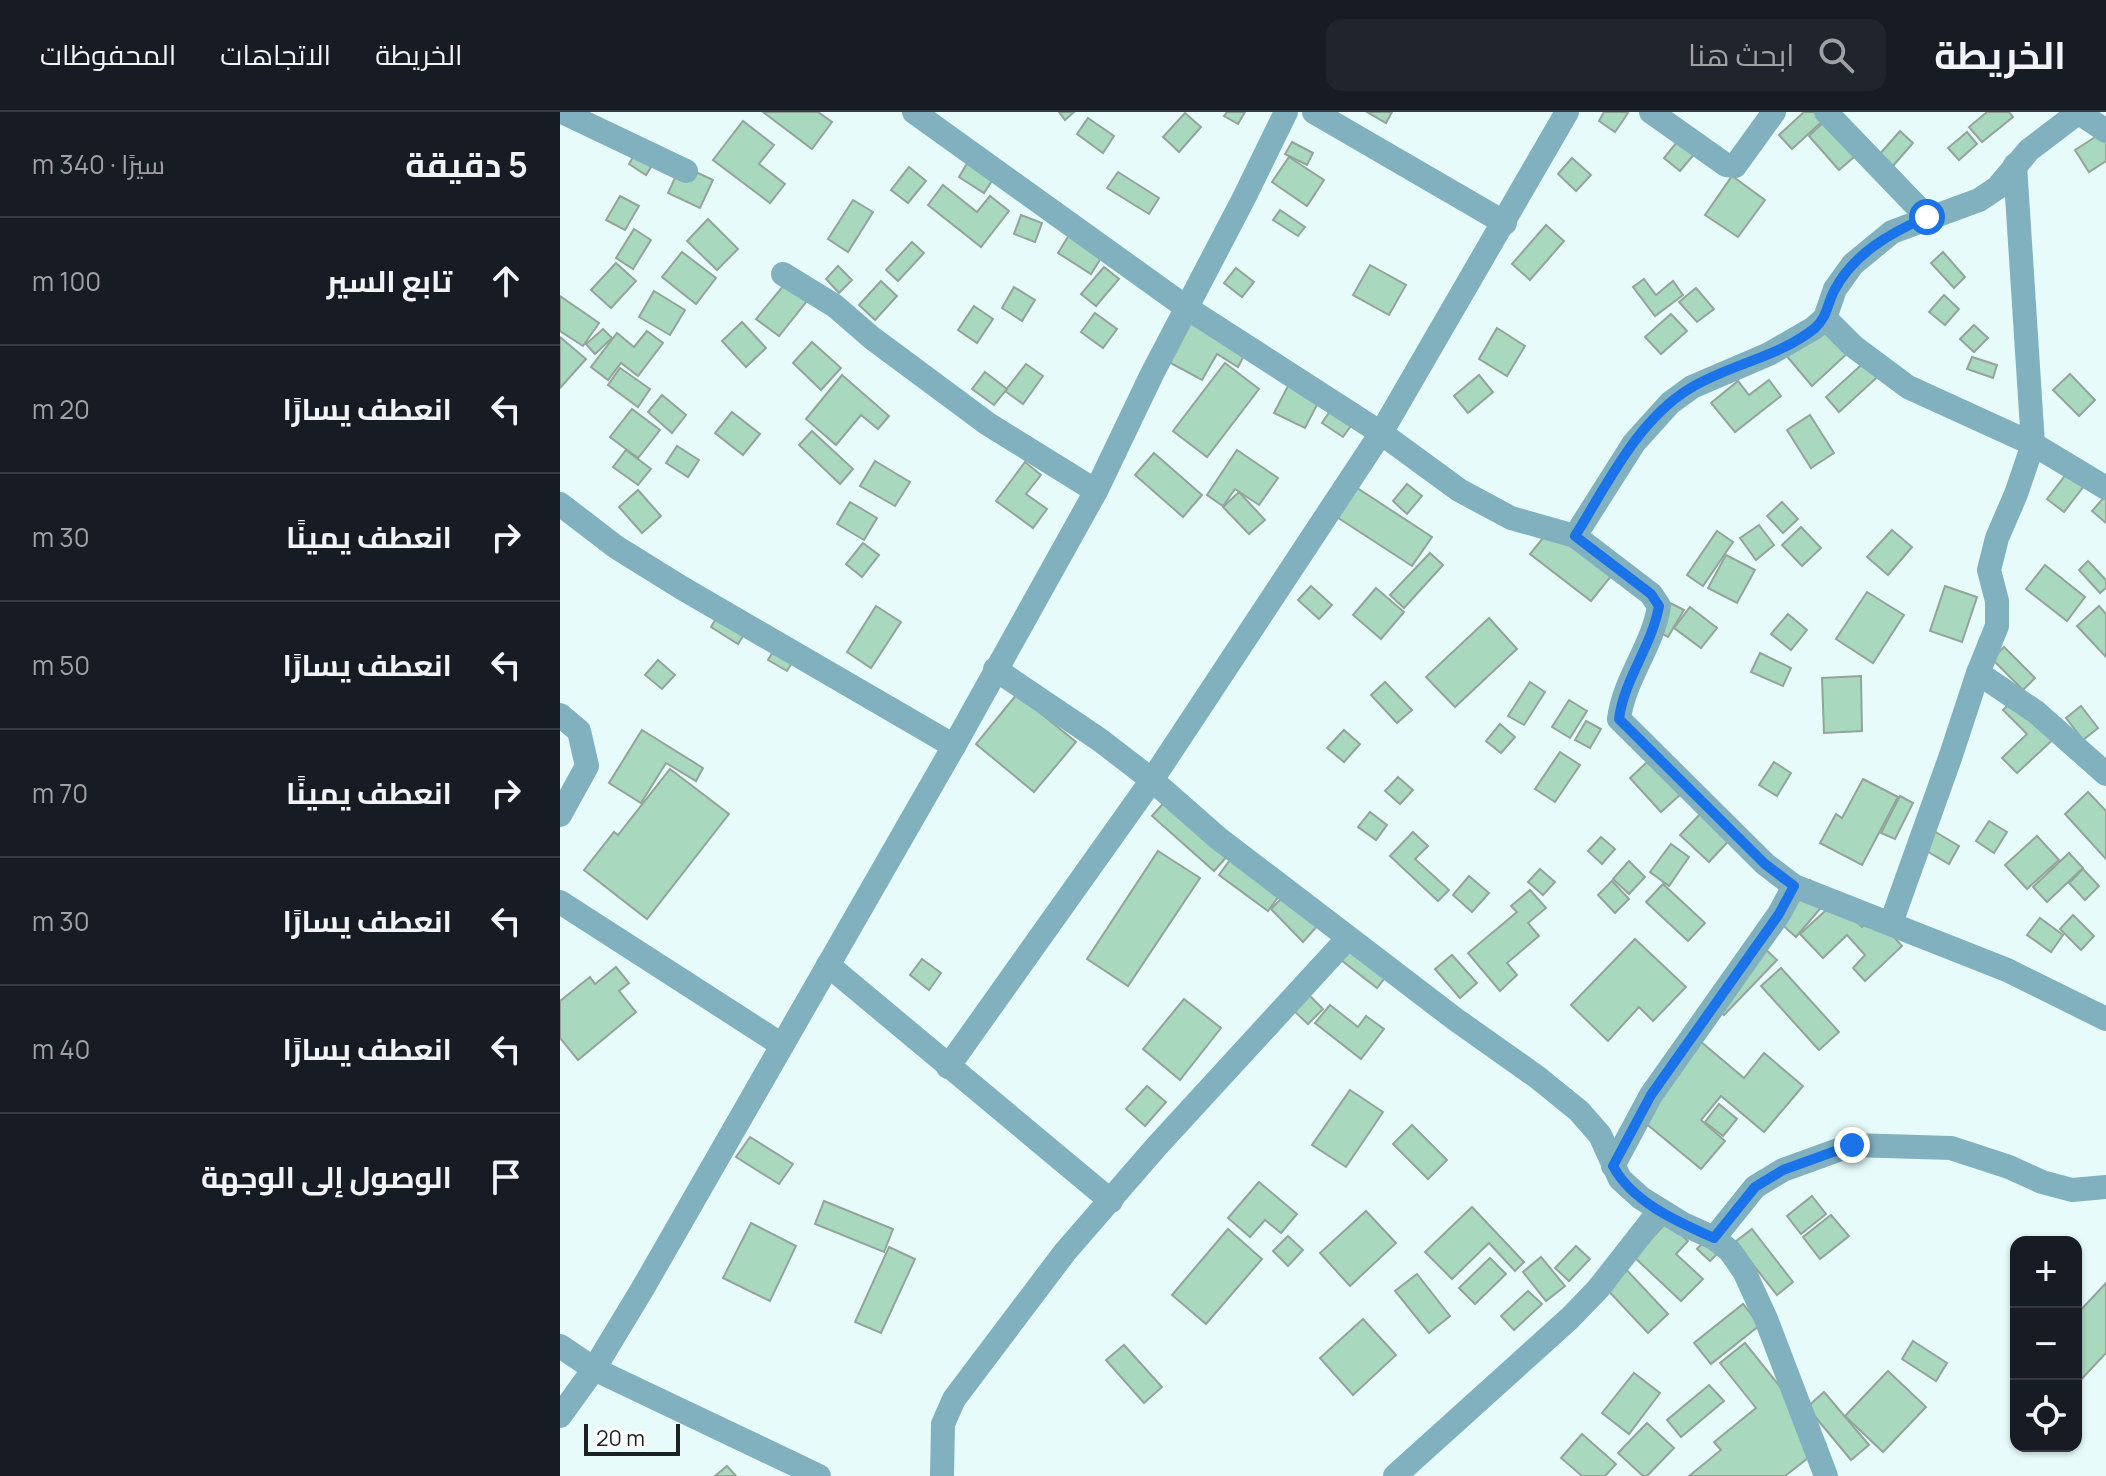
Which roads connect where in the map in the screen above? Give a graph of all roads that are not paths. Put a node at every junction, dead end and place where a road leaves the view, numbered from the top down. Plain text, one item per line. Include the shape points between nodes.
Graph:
1 (562, 112) edge
2 (914, 112) edge
3 (1286, 112) edge
4 (1314, 112) edge
5 (1567, 112) edge
6 (1651, 112) edge
7 (1774, 112) edge
8 (1826, 112) edge
9 (2078, 112) edge
10 (2106, 131) edge
11 (2015, 165) junction
12 (686, 171) dead end
13 (1927, 217) junction
14 (1505, 223) junction
15 (783, 274) dead end
16 (1187, 308) junction
17 (1825, 318) junction
18 (1381, 433) junction
19 (2033, 444) junction
20 (2106, 488) edge
21 (1096, 491) junction
22 (560, 504) edge
23 (1575, 536) junction
24 (995, 669) junction
25 (1978, 673) junction
26 (560, 715) edge
27 (954, 746) junction
28 (2106, 774) edge
29 (1152, 780) junction
30 (560, 815) edge
31 (1794, 886) junction
32 (560, 902) edge
33 (1891, 923) junction
34 (1348, 938) junction
35 (828, 965) junction
36 (2106, 1019) edge
37 (782, 1045) junction
38 (948, 1067) junction
39 (1613, 1166) junction
40 (2106, 1187) edge
41 (1111, 1201) junction
42 (1660, 1210) junction
43 (1714, 1238) junction
44 (560, 1346) edge
45 (594, 1369) junction
46 (560, 1416) edge
47 (819, 1476) edge
48 (942, 1476) edge
49 (1395, 1476) edge
50 (1826, 1476) edge

1 - 12 street
2 - 16 street
3 - 16 street
4 - 14 street
5 - 14 street
6 - 7 street via 1726,165 1735,166
8 - 13 street
9 - 10 street
9 - 11 street
11 - 13 street via 1979,200
11 - 19 street
13 - 17 street via 1892,232 1853,264 1835,289
14 - 18 street
15 - 21 street via 835,306 988,424
16 - 18 street
16 - 21 street
17 - 19 street via 1908,387
17 - 23 street via 1790,344 1692,387 1670,403 1634,443
18 - 23 street via 1511,518
18 - 29 street
19 - 20 street
19 - 25 street via 1989,570 1997,626
21 - 24 street
22 - 27 street via 682,588
23 - 31 street via 1651,594 1659,606 1619,719 1765,864
24 - 27 street
24 - 29 street
25 - 28 street via 2036,712
25 - 33 street
26 - 30 street via 579,731 587,766
27 - 35 street
29 - 34 street
29 - 38 street
31 - 33 street
31 - 39 street via 1651,1095
32 - 37 street
33 - 36 street via 2007,970
34 - 39 street via 1579,1111 1600,1135
34 - 41 street
35 - 37 street
35 - 38 street
37 - 45 street
38 - 41 street
39 - 42 street via 1620,1179
40 - 43 street via 2072,1190 1951,1148 1852,1145 1783,1170 1755,1187
41 - 48 street via 1065,1252 954,1399 943,1424
42 - 43 street
42 - 49 street via 1570,1318
43 - 50 street via 1744,1271
44 - 45 street
45 - 46 street
45 - 47 street

